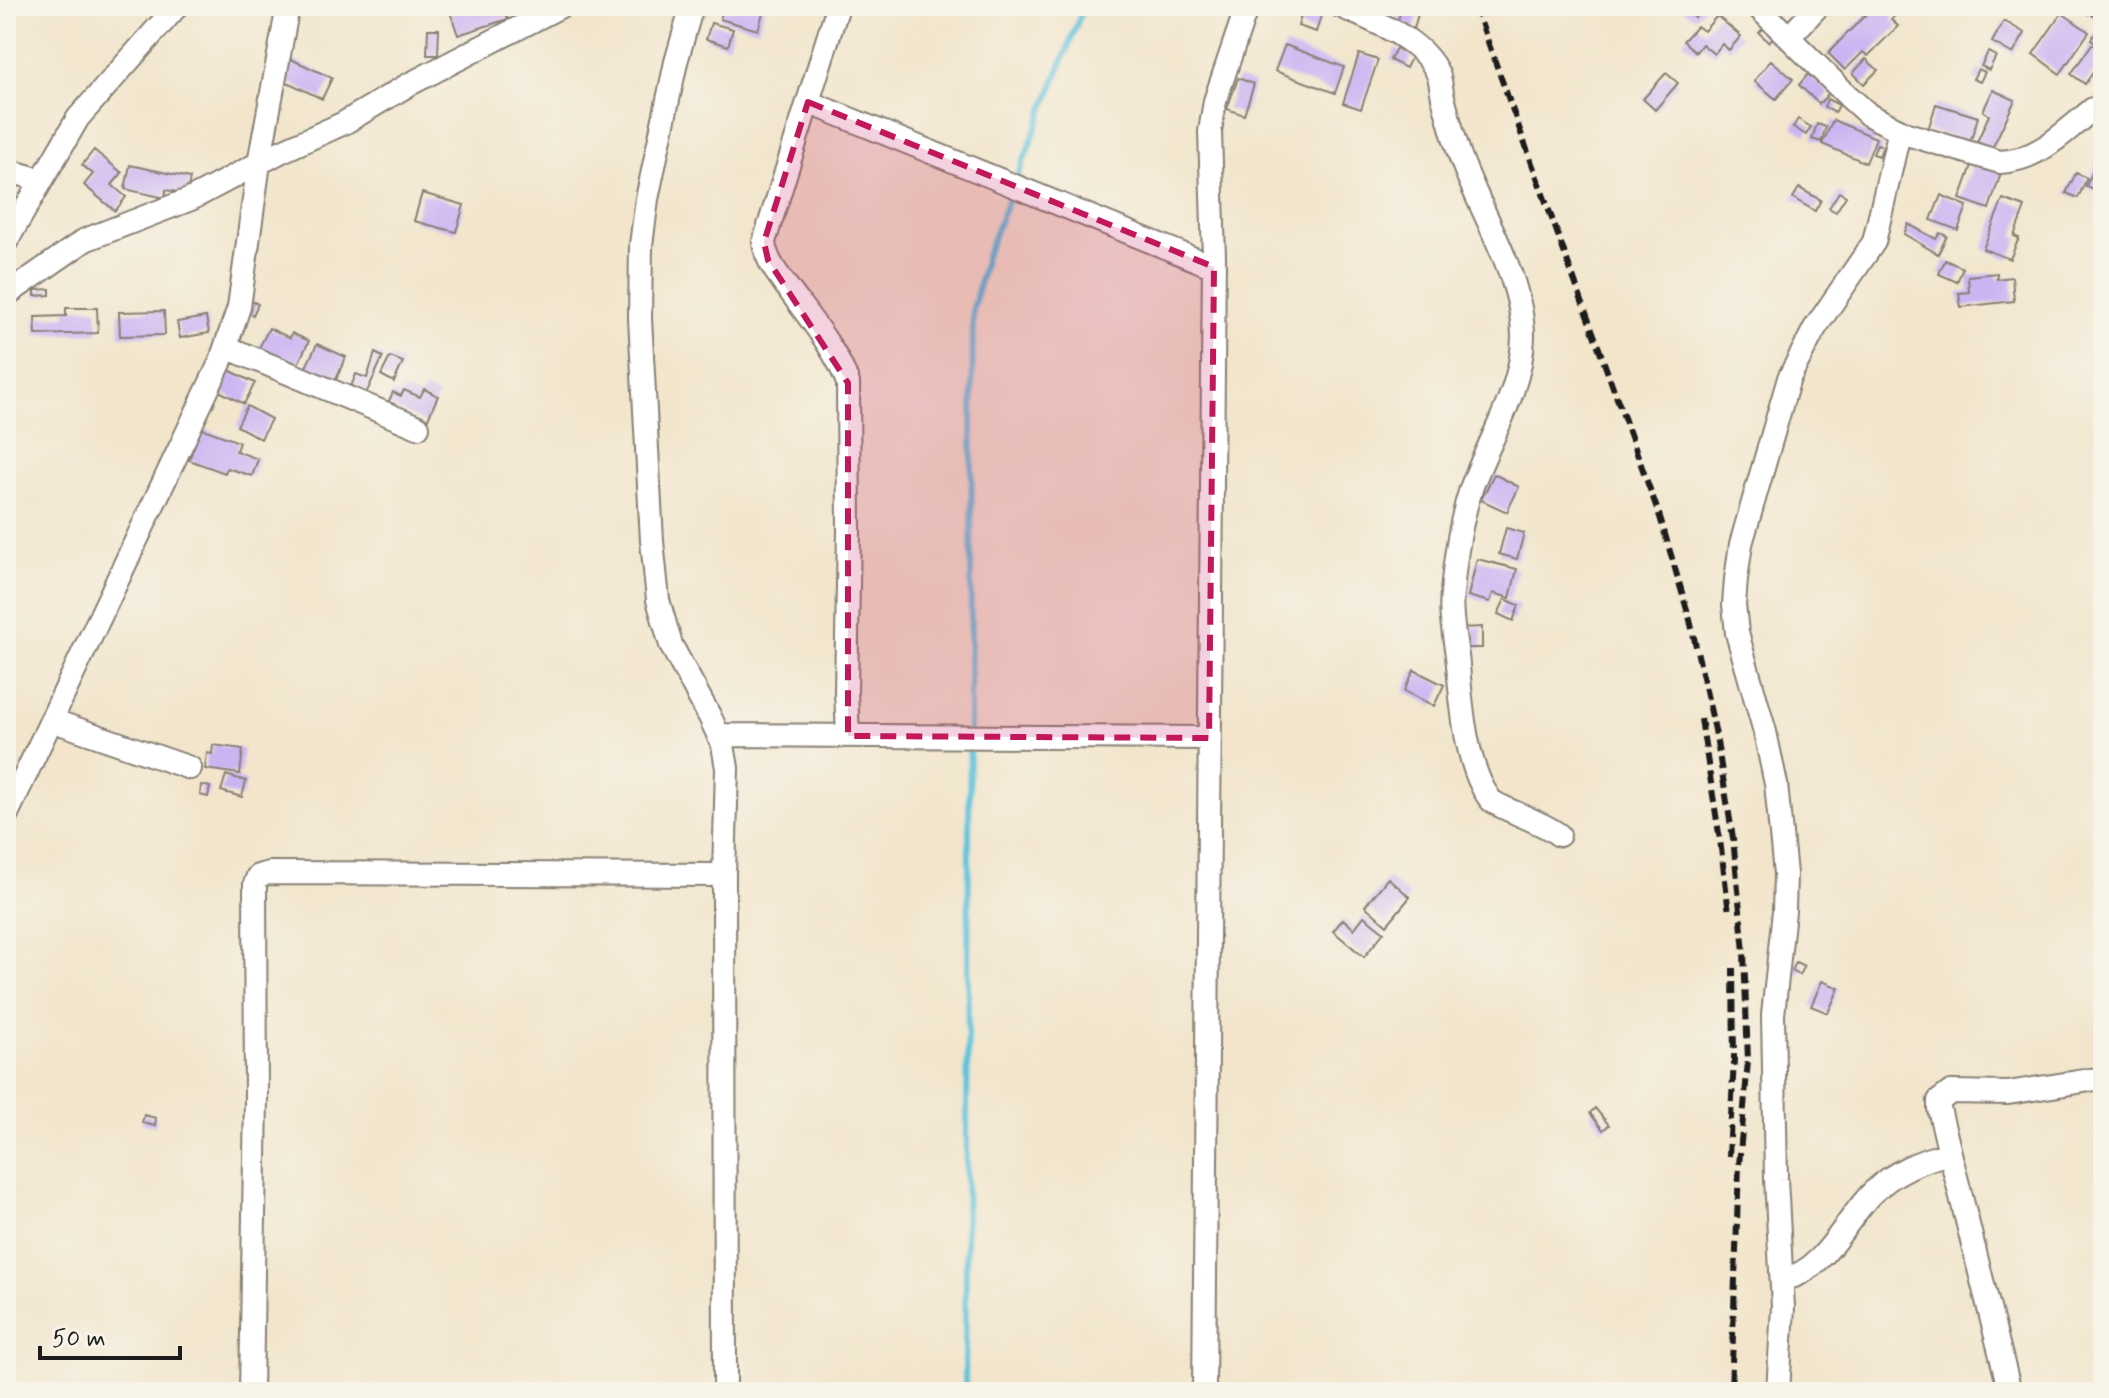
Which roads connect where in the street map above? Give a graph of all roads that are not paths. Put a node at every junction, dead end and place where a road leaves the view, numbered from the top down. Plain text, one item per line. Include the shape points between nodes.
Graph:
1 (177, 6) edge
2 (288, 6) edge
3 (561, 6) edge
4 (692, 6) edge
5 (838, 6) edge
6 (1247, 6) edge
7 (1340, 6) edge
8 (1757, 6) edge
9 (1818, 6) edge
10 (1789, 37) junction
11 (808, 102) junction
12 (2103, 105) edge
13 (1903, 132) junction
14 (259, 163) junction
15 (6, 170) edge
16 (41, 180) junction
17 (6, 242) edge
18 (1214, 267) junction
19 (6, 295) edge
20 (226, 347) junction
21 (418, 427) dead end
22 (51, 720) junction
23 (718, 735) junction
24 (848, 736) junction
25 (1209, 738) junction
26 (190, 768) dead end
27 (6, 816) edge
28 (1559, 835) dead end
29 (724, 875) junction
30 (2103, 1078) edge
31 (1950, 1153) junction
32 (1783, 1279) junction
33 (251, 1392) edge
34 (725, 1392) edge
35 (1204, 1392) edge
36 (1778, 1392) edge
37 (2010, 1392) edge

1 - 16 street via 87,106
2 - 14 street
3 - 14 street
4 - 23 street via 647,199 640,318 658,600 671,645
5 - 11 street
6 - 18 street via 1210,132
7 - 28 street via 1406,39 1439,75 1453,140 1494,233 1517,304 1523,334 1520,363 1471,488 1451,617 1459,699 1482,786 1493,803
8 - 10 street
9 - 10 street
10 - 13 street via 1861,108
11 - 18 street
11 - 24 street via 764,242 768,260 848,383
12 - 13 street via 2037,153 2012,161 2000,162
13 - 32 street via 1874,242 1815,328 1789,378 1737,570 1737,633 1776,784 1785,874 1773,1015
14 - 19 street via 191,199 85,240
14 - 20 street via 239,307
15 - 16 street
16 - 17 street
18 - 25 street
20 - 21 street
20 - 22 street
22 - 26 street
22 - 27 street
23 - 24 street
23 - 29 street via 729,787
24 - 25 street
25 - 35 street
29 - 33 street via 258,876
29 - 34 street
30 - 31 street via 2008,1093 1946,1093 1939,1109
31 - 32 street via 1894,1174 1805,1272
31 - 37 street
32 - 36 street

